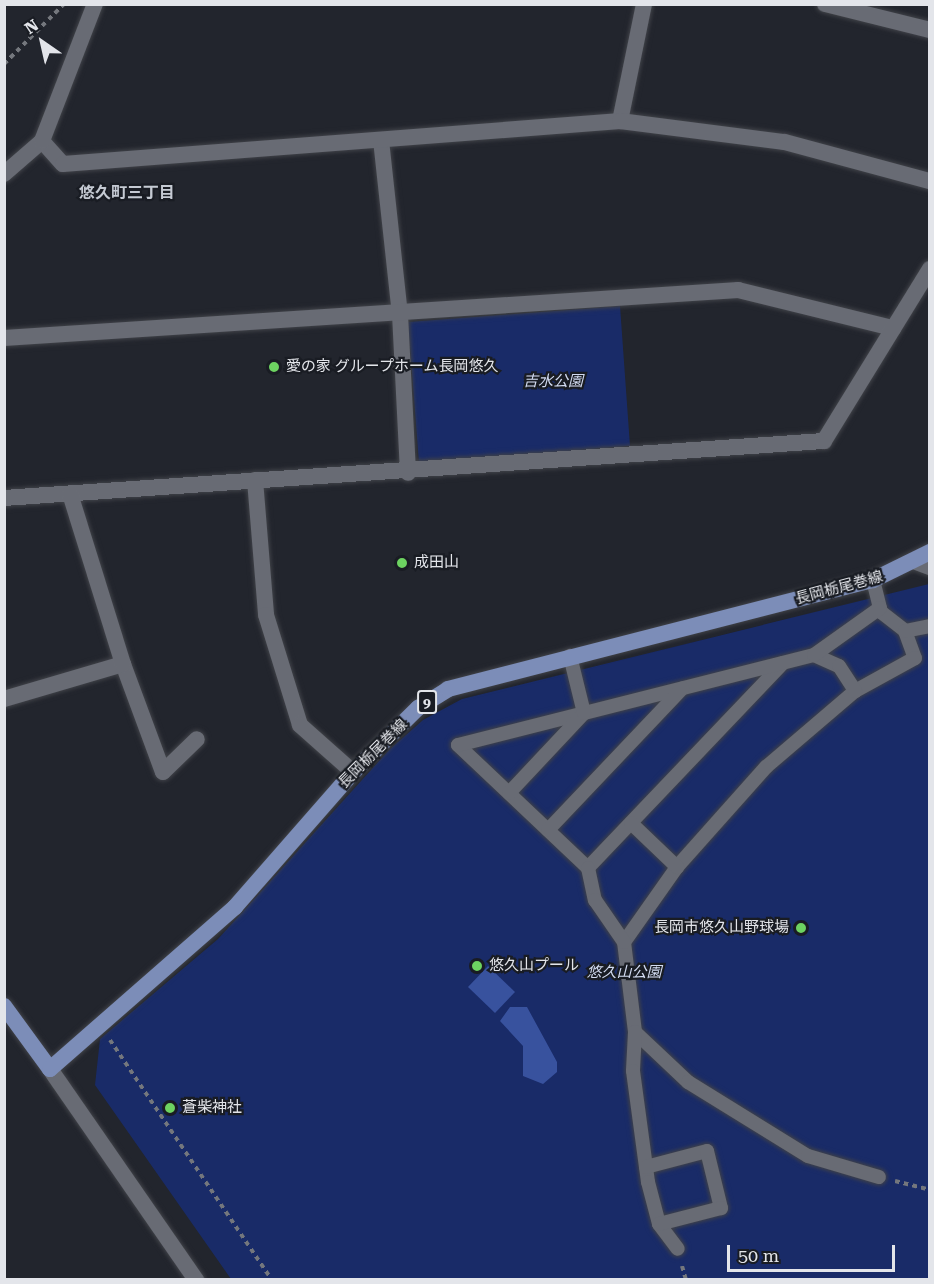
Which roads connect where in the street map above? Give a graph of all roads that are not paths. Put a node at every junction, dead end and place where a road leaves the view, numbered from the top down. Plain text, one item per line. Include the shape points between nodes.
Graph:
1 (94, 4) edge
2 (644, 4) edge
3 (825, 4) edge
4 (930, 30) edge
5 (620, 121) junction
6 (381, 140) junction
7 (42, 141) junction
8 (4, 174) edge
9 (930, 182) edge
10 (930, 269) edge
11 (399, 314) junction
12 (892, 328) junction
13 (4, 338) edge
14 (408, 473) junction
15 (255, 480) junction
16 (70, 494) junction
17 (4, 498) edge
18 (925, 560) edge
19 (873, 580) junction
20 (880, 608) junction
21 (930, 626) edge
22 (905, 631) junction
23 (814, 655) junction
24 (570, 656) junction
25 (783, 663) junction
26 (123, 664) junction
27 (682, 689) junction
28 (855, 691) junction
29 (4, 699) edge
30 (584, 713) junction
31 (197, 739) dead end
32 (353, 772) junction
33 (508, 793) junction
34 (631, 823) junction
35 (548, 830) junction
36 (677, 867) junction
37 (588, 868) junction
38 (624, 942) junction
39 (4, 1006) edge
40 (635, 1032) junction
41 (50, 1069) junction
42 (646, 1167) junction
43 (879, 1177) road end
44 (659, 1224) junction
45 (678, 1249) dead end
46 (196, 1280) edge

1 - 7 street
2 - 5 street
3 - 4 street
5 - 6 street
5 - 9 street via 785,142
6 - 7 street via 63,164
6 - 11 street
7 - 8 street
10 - 12 street
11 - 12 street via 738,290
11 - 13 street
11 - 14 street
12 - 14 street via 824,441
14 - 15 street
15 - 16 street
15 - 32 street via 266,615 300,725
16 - 17 street
16 - 26 street
18 - 19 main road, 長岡栃尾巻線 / 9
19 - 20 lane
19 - 24 main road, 長岡栃尾巻線 / 9
20 - 22 lane
20 - 23 lane
21 - 22 lane
22 - 28 lane via 915,658
23 - 25 lane
23 - 28 lane via 839,666
24 - 30 lane
24 - 32 main road, 長岡栃尾巻線 / 9 via 448,689 418,708
25 - 27 lane
25 - 34 lane
26 - 29 street
26 - 31 street via 163,771
27 - 30 lane
27 - 35 lane
28 - 36 lane via 766,767
30 - 33 lane
30 - 33 lane via 458,745
32 - 41 main road, 長岡栃尾巻線 / 9 via 236,907
33 - 35 lane
34 - 36 lane
34 - 37 lane
35 - 37 lane
36 - 38 lane
37 - 38 lane via 596,900
38 - 40 lane
39 - 41 main road
40 - 42 lane via 633,1071
40 - 43 lane via 688,1082 760,1130 808,1156
41 - 46 street
42 - 44 lane
42 - 44 lane via 706,1151 721,1208
44 - 45 lane

